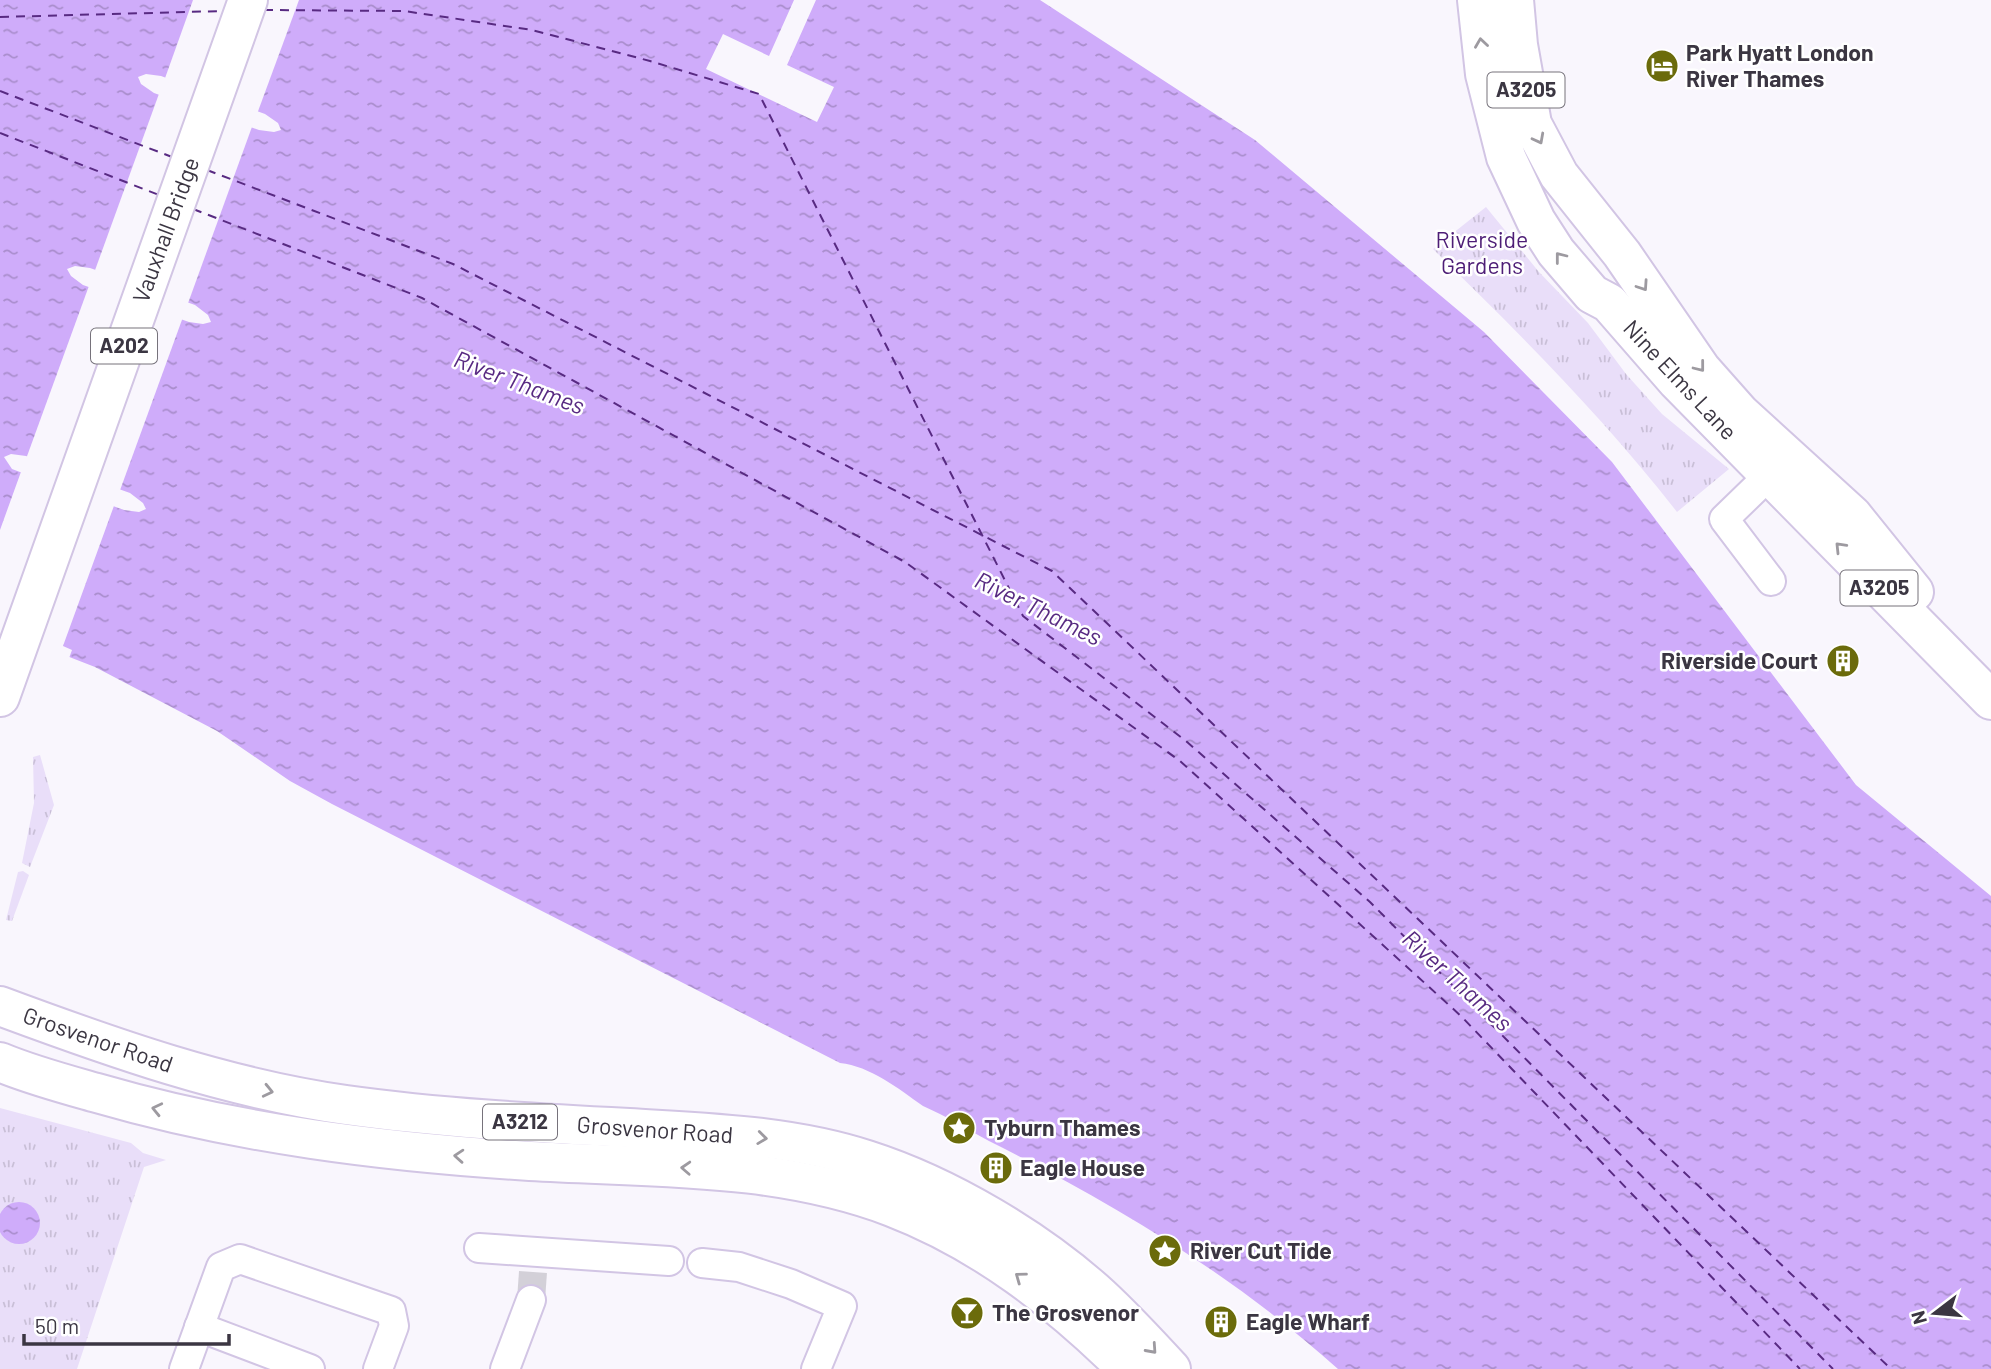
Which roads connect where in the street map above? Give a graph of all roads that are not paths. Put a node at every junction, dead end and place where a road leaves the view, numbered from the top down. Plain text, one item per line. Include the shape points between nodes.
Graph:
1 (247, 0) edge
2 (1477, 0) edge
3 (1514, 0) edge
4 (1777, 463) junction
5 (1770, 581) dead end
6 (1991, 671) edge
7 (1, 695) edge
8 (1991, 700) edge
9 (0, 1006) edge
10 (0, 1062) edge
11 (479, 1248) dead end
12 (669, 1261) dead end
13 (702, 1263) dead end
14 (531, 1300) tunnel mouth
15 (199, 1327) junction
16 (817, 1367) edge
17 (184, 1369) edge
18 (310, 1369) edge
19 (378, 1369) edge
20 (505, 1369) edge
21 (1128, 1369) edge
22 (1171, 1369) edge

1 - 7 highway, Vauxhall Bridge / A202
4 -> 2 highway, Nine Elms Lane / A3205 via 1677,381 1609,303 1592,294 1556,252 1506,157 1485,74
3 -> 4 highway, Nine Elms Lane / A3205 via 1532,124 1559,175 1622,254 1701,369
4 - 5 street via 1724,519
4 - 6 highway, Nine Elms Lane / A3205 via 1852,515 1914,592
8 -> 4 highway, Nine Elms Lane / A3205
9 -> 22 highway, Grosvenor Road / A3212 via 166,1065 283,1094 471,1119 761,1138 866,1160 932,1185 1032,1244 1098,1294
21 -> 10 highway, Grosvenor Road / A3212 via 1061,1308 989,1255 928,1222 832,1188 728,1170 455,1156 305,1138 139,1105
11 - 12 street via 534,1262
13 - 16 street via 739,1267 842,1306
14 - 20 street
15 - 17 street
15 - 18 street
15 - 19 street via 221,1267 240,1259 391,1311 394,1326

